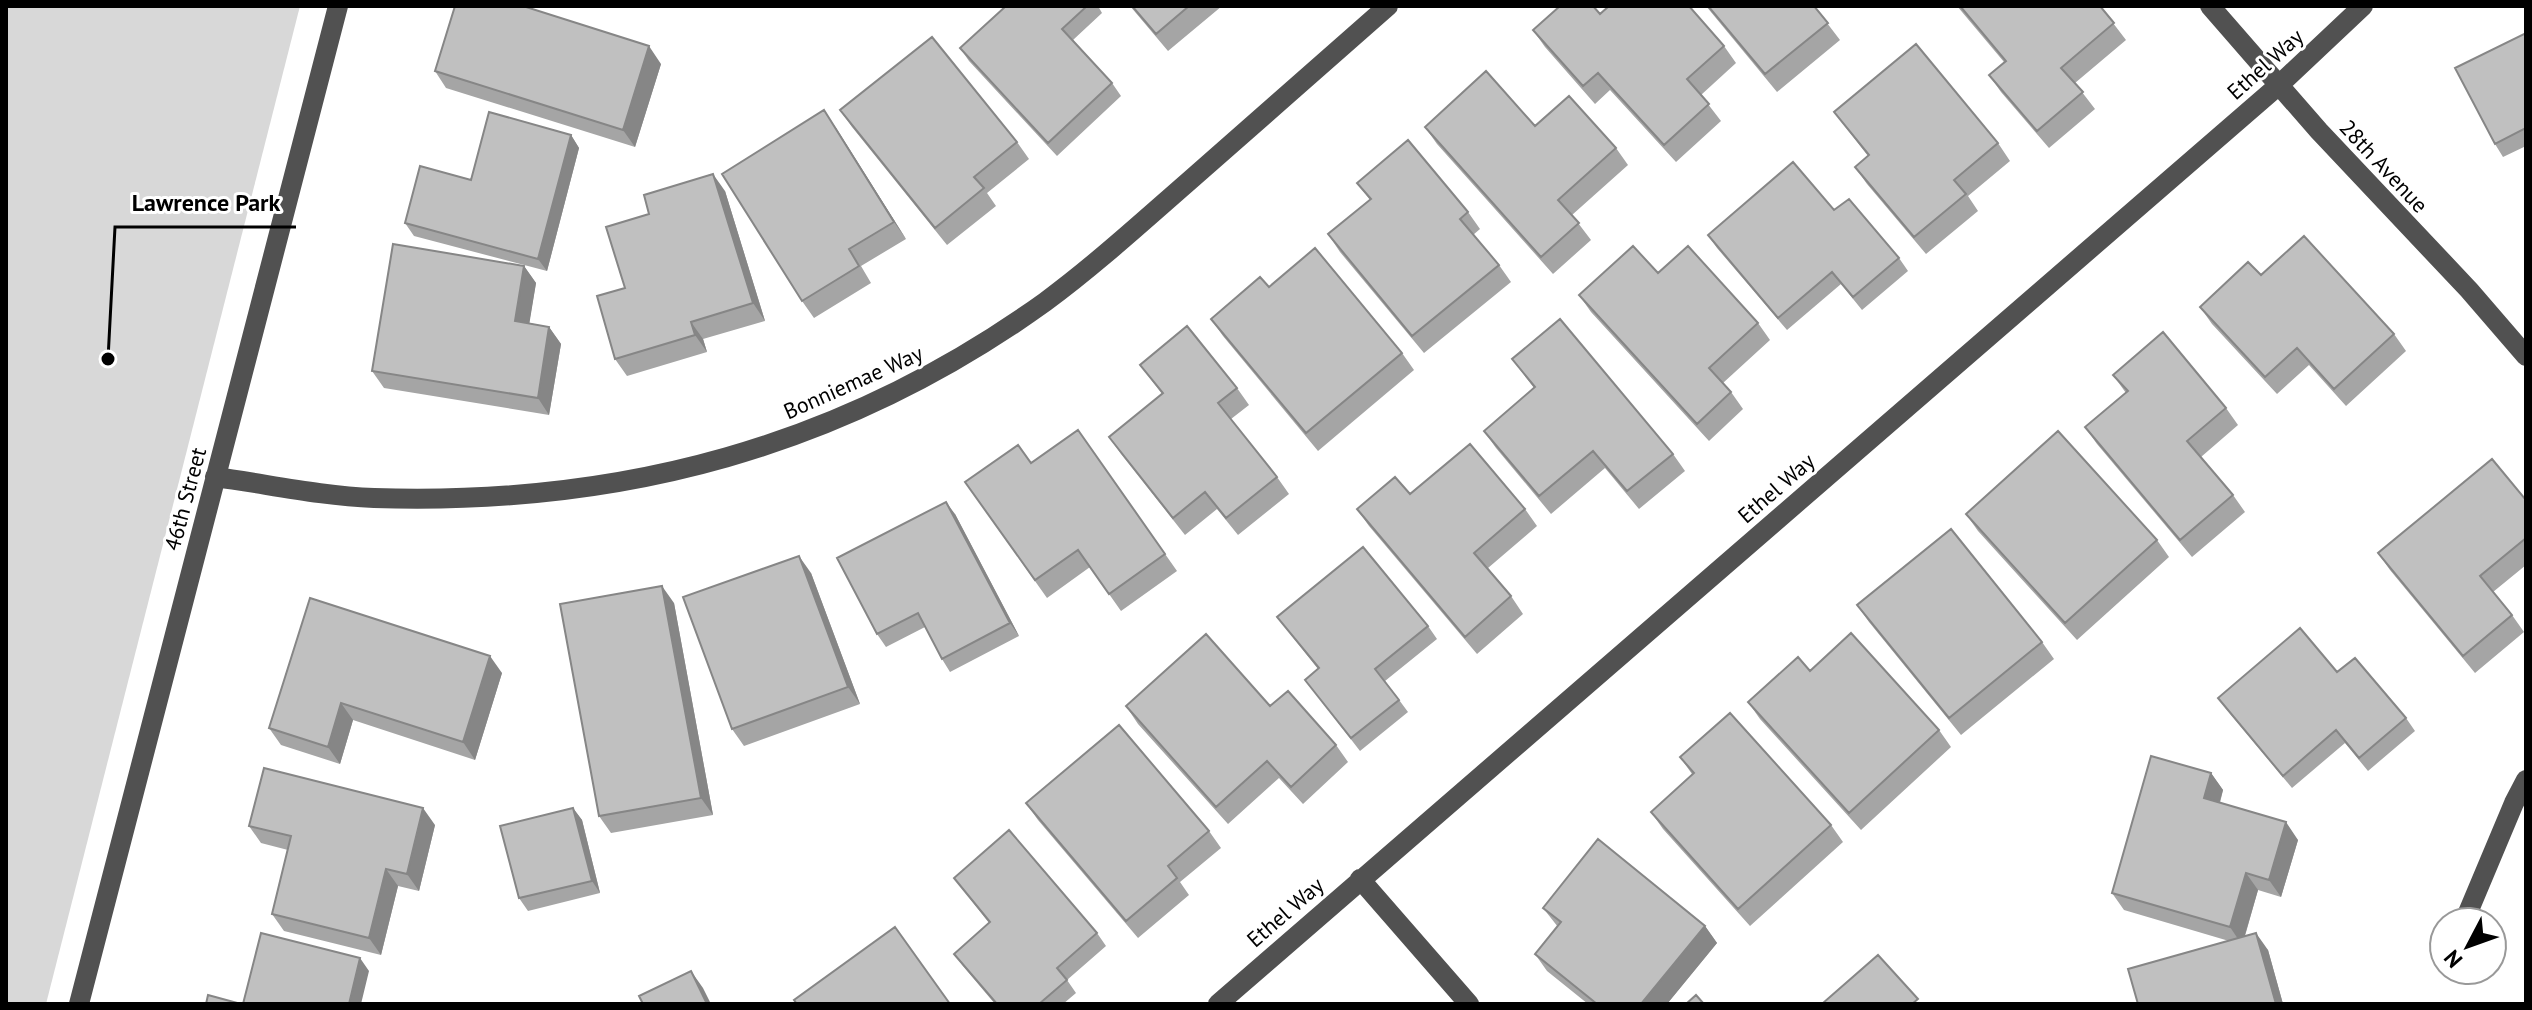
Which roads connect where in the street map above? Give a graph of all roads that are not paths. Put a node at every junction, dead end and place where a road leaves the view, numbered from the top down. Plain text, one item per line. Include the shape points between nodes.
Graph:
1 (338, 6) edge
2 (1388, 6) edge
3 (2210, 6) edge
4 (2363, 6) edge
5 (2279, 85) junction
6 (2526, 356) edge
7 (215, 477) junction
8 (2526, 780) edge
9 (1360, 879) junction
10 (2471, 906) edge
11 (79, 1004) edge
12 (1218, 1004) edge
13 (1469, 1004) edge

1 - 7 street, 46th Street
2 - 7 street, Bonniemae Way via 1045,302 939,370 827,424 708,465 584,489 478,499 370,498
3 - 5 street, 28th Avenue
4 - 5 street, Ethel Way
5 - 6 street, 28th Avenue
5 - 9 street, Ethel Way
7 - 11 street, 46th Street
8 - 10 street
9 - 12 street, Ethel Way
9 - 13 street

